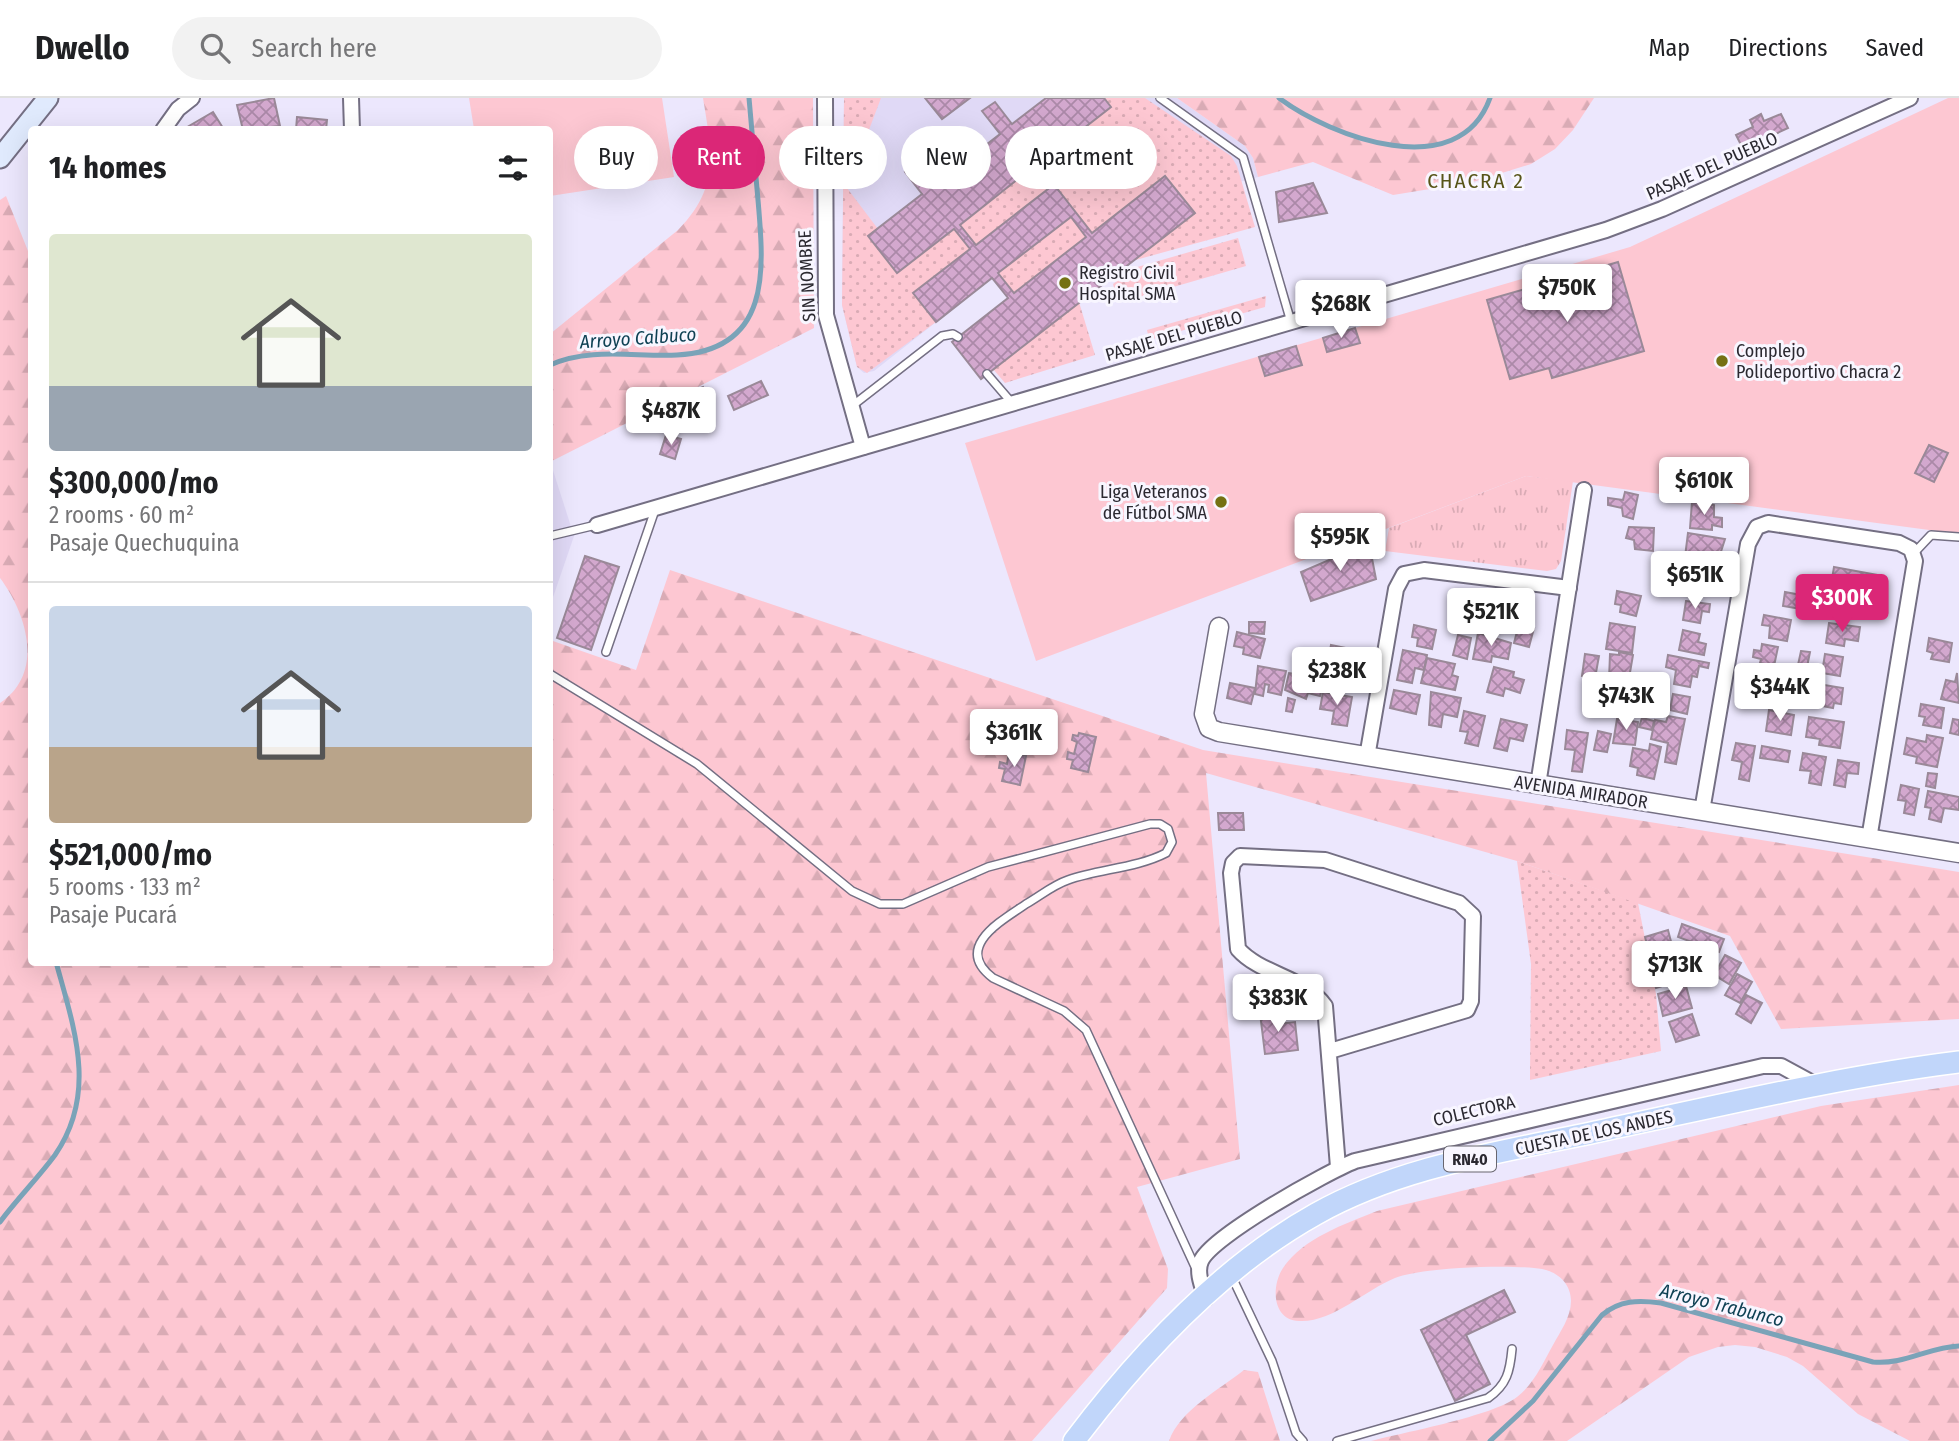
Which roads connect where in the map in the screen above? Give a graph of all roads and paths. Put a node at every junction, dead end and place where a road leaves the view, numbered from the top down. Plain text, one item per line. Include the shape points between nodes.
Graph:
1 (48, 98) edge
2 (192, 98) edge
3 (351, 98) edge
4 (825, 98) edge
5 (1160, 98) edge
6 (1910, 98) edge
7 (166, 126) edge
8 (352, 126) edge
9 (0, 158) edge
10 (1292, 322) junction
11 (958, 337) dead end
12 (987, 374) dead end
13 (1013, 403) junction
14 (851, 406) junction
15 (863, 447) junction
16 (1584, 491) dead end
17 (656, 507) junction
18 (597, 525) joint
19 (553, 535) edge
20 (1959, 537) edge
21 (1914, 553) junction
22 (1569, 588) junction
23 (1219, 627) dead end
24 (606, 652) dead end
25 (553, 676) edge
26 (1367, 757) junction
27 (1538, 785) junction
28 (1702, 811) junction
29 (1869, 839) junction
30 (1959, 853) edge
31 (1330, 1051) junction
32 (1959, 1062) edge
33 (1816, 1085) junction
34 (1338, 1167) junction
35 (1199, 1273) junction
36 (1231, 1275) junction
37 (1206, 1298) junction
38 (1512, 1349) dead end
39 (1074, 1441) edge
40 (1303, 1441) edge
41 (1337, 1441) edge

1 - 9 main road
2 - 7 street
3 - 8 street
4 - 14 street, SIN NOMBRE via 825,307
5 - 10 lane via 1243,157
6 - 10 street, PASAJE DEL PUEBLO via 1628,223
10 - 13 street, PASAJE DEL PUEBLO
11 - 14 lane via 942,336
12 - 13 lane
13 - 15 street, PASAJE DEL PUEBLO
14 - 15 street, SIN NOMBRE
15 - 17 street, PASAJE DEL PUEBLO
16 - 22 street
17 - 18 street, PASAJE DEL PUEBLO
17 - 24 lane
18 - 19 lane
20 - 21 lane via 1931,535
21 - 28 street via 1899,543 1774,524 1757,527 1748,544
21 - 29 street
22 - 26 street via 1424,570 1404,574 1396,589
22 - 27 street
23 - 26 street, AVENIDA MIRADOR via 1204,709 1206,724 1219,733
25 - 35 lane via 697,764 852,891 880,904 913,901 1000,863 1150,824 1168,829 1172,842 1166,853 1057,884 989,929 979,943 979,957 993,978 1064,1011 1086,1030 1188,1258
26 - 27 street, AVENIDA MIRADOR
27 - 28 street, AVENIDA MIRADOR
28 - 29 street, AVENIDA MIRADOR
29 - 30 street, AVENIDA MIRADOR
31 - 31 street via 1467,1010 1473,916 1459,903 1325,860 1240,856 1231,873 1238,948 1321,1000
31 - 34 street
32 - 33 main road, CUESTA DE LOS ANDES / RN40
33 - 34 street, COLECTORA via 1781,1066 1763,1066 1395,1149
33 - 36 main road, CUESTA DE LOS ANDES / RN40 via 1448,1164 1380,1184 1315,1214
34 - 35 street, COLECTORA via 1282,1199 1206,1253
35 - 37 street
36 - 37 main road, CUESTA DE LOS ANDES / RN40
36 - 40 lane
37 - 39 main road, CUESTA DE LOS ANDES / RN40 via 1132,1371
38 - 41 lane via 1504,1385 1488,1398

